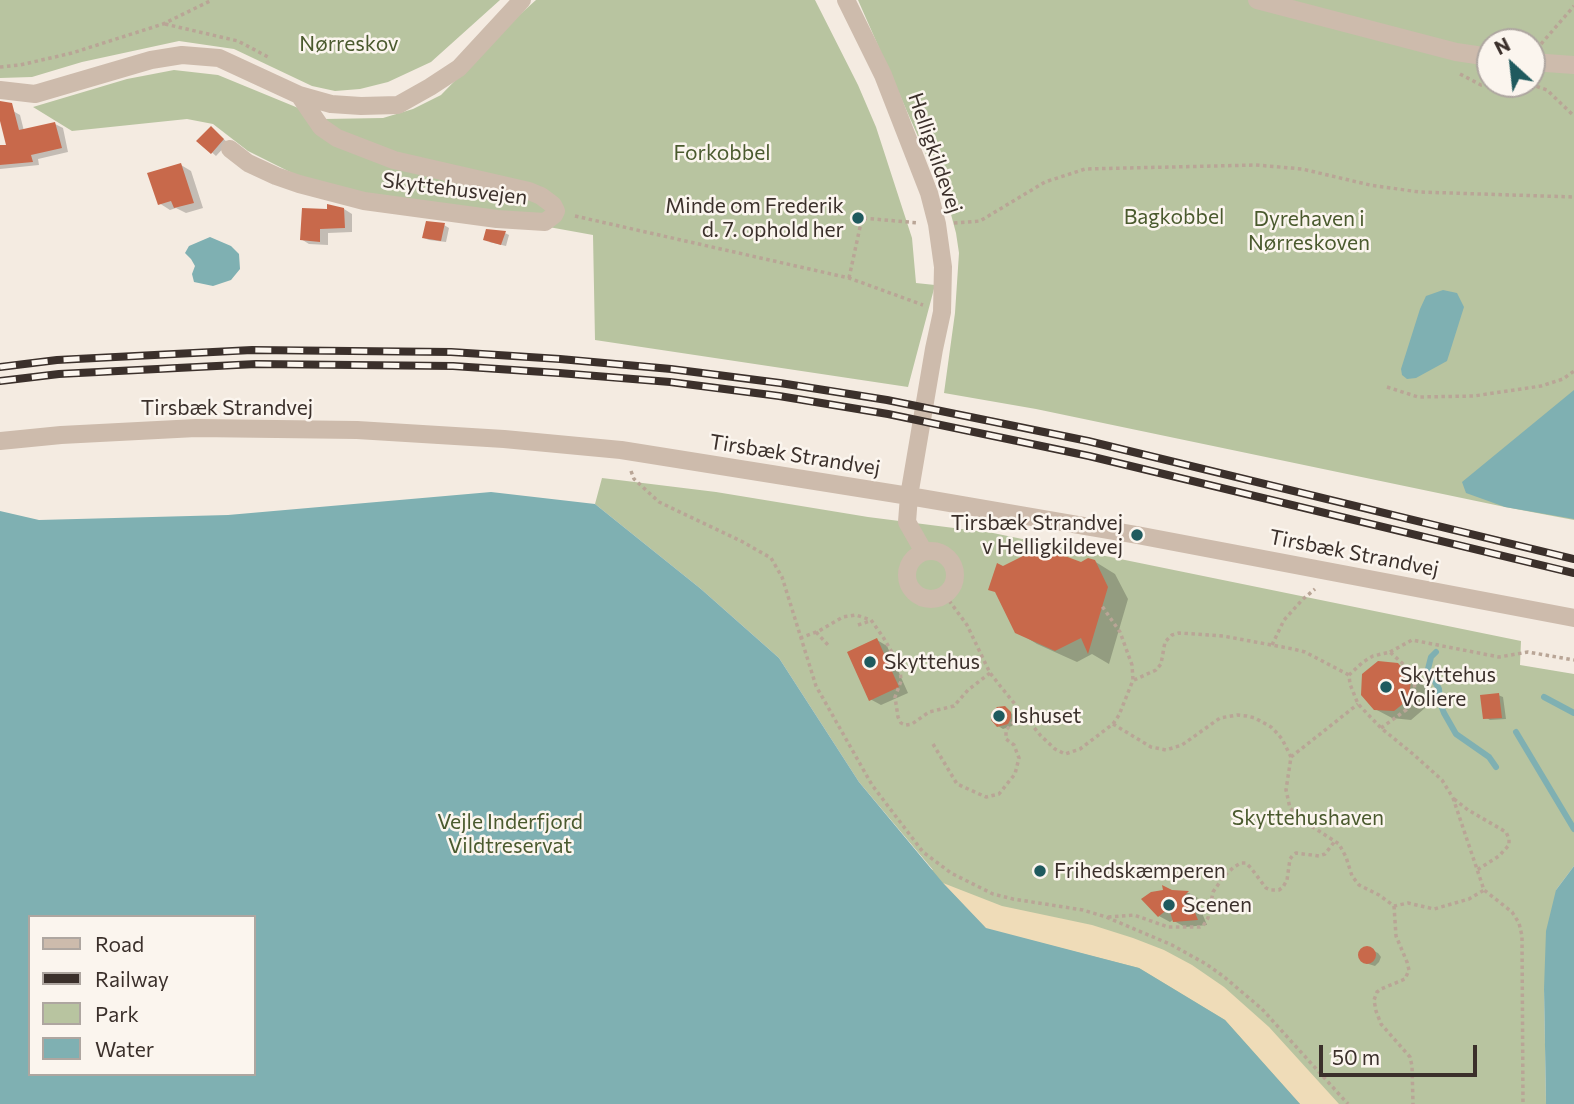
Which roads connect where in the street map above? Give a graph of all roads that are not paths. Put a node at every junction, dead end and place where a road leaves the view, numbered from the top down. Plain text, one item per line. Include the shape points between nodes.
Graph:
1 (522, 0) edge
2 (846, 0) edge
3 (1257, 0) edge
4 (1476, 55) edge
5 (1546, 63) edge
6 (1574, 65) edge
7 (0, 90) edge
8 (299, 95) junction
9 (230, 149) dead end
10 (0, 441) edge
11 (909, 496) junction
12 (924, 552) junction
13 (1574, 618) edge

1 - 8 street via 459,68 398,105 331,104
2 - 11 street, Helligkildevej via 883,75 929,193 943,267 942,312
3 - 4 street
5 - 6 street
7 - 8 street via 35,94 182,55 219,58
8 - 9 street, Skyttehusvejen via 321,127 337,138 394,160 529,191 554,205 556,211 545,222 364,201 276,176
10 - 11 street, Tirsbæk Strandvej via 196,428 357,430 621,450
11 - 12 street, Helligkildevej via 907,522
11 - 13 street, Tirsbæk Strandvej
12 - 12 street via 940,552 954,569 954,584 933,600 912,591 906,576 916,555

